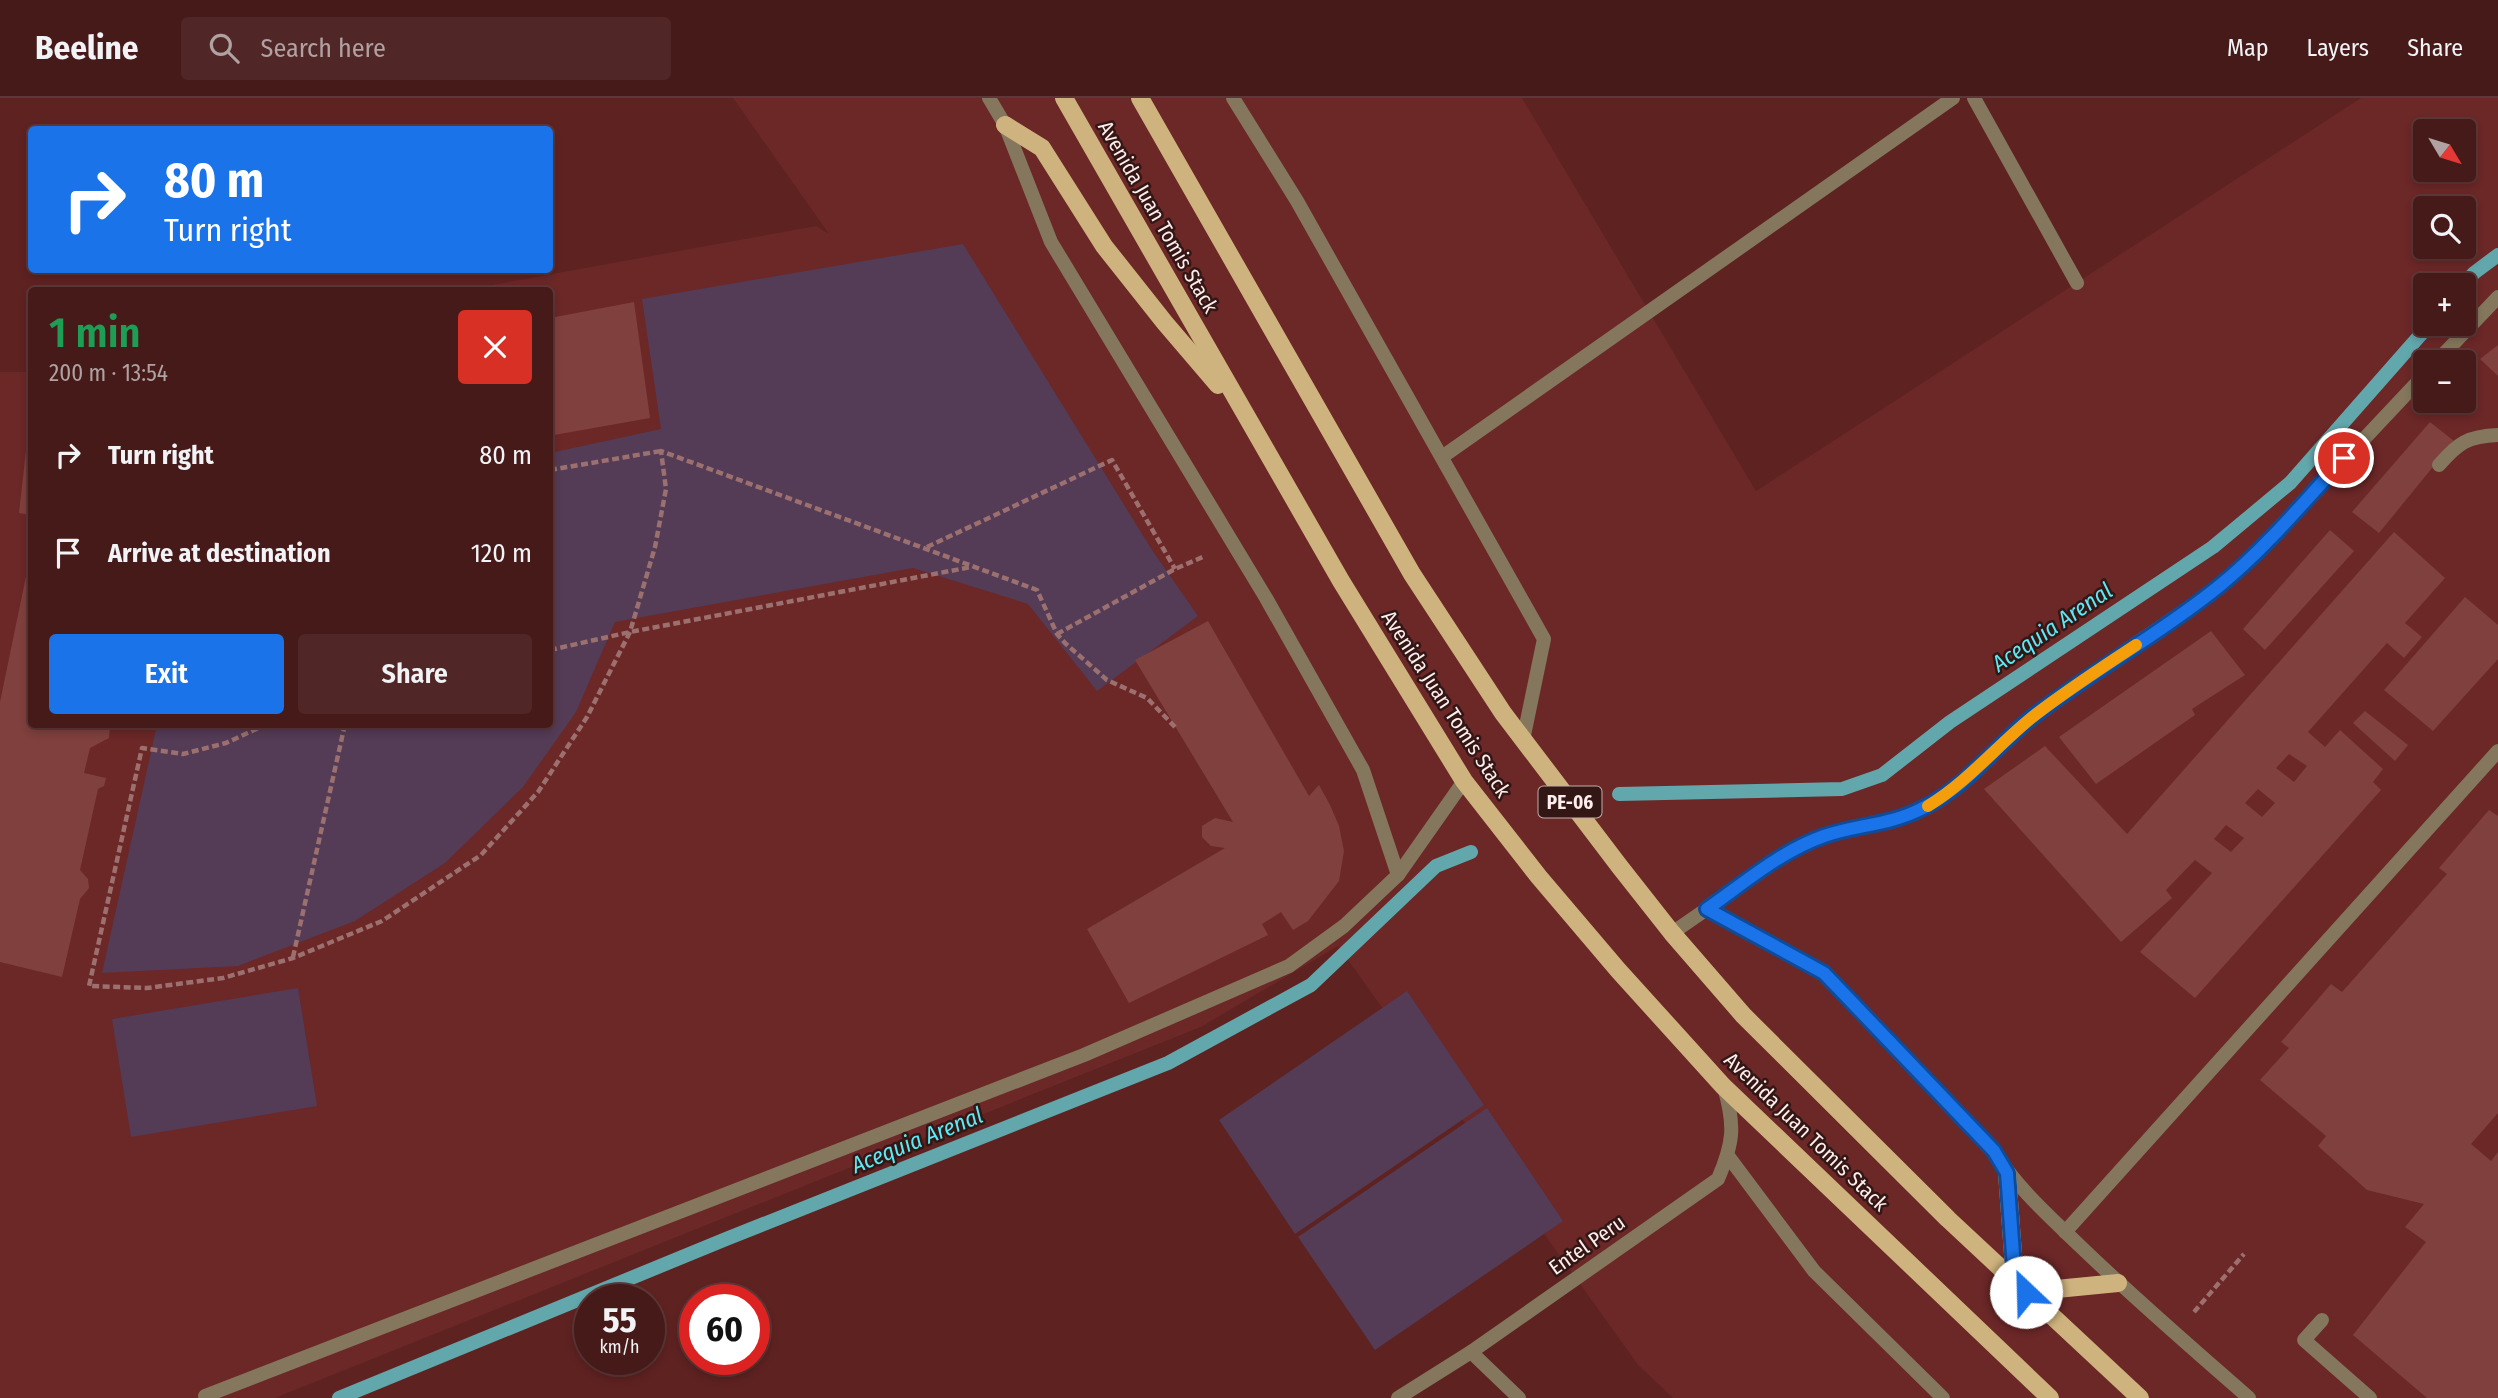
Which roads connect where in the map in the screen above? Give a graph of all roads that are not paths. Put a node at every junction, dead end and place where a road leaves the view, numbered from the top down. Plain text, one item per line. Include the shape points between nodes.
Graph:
1 (989, 98) edge
2 (1064, 98) edge
3 (1140, 98) edge
4 (1233, 98) edge
5 (1954, 98) edge
6 (1974, 98) edge
7 (1005, 125) junction
8 (2077, 282) dead end
9 (2498, 297) edge
10 (2447, 350) edge
11 (2413, 387) edge
12 (1246, 416) junction
13 (2498, 435) edge
14 (1442, 457) junction
15 (2439, 465) dead end
16 (1523, 740) junction
17 (2498, 751) edge
18 (1464, 781) junction
19 (1398, 875) junction
20 (1707, 909) junction
21 (1672, 933) junction
22 (1723, 1086) junction
23 (1728, 1156) junction
24 (2007, 1173) junction
25 (2065, 1232) junction
26 (2118, 1283) junction
27 (2021, 1287) junction
28 (2322, 1320) dead end
29 (1471, 1352) junction
30 (205, 1396) dead end
31 (1398, 1398) edge
32 (1519, 1398) edge
33 (1943, 1398) edge
34 (2050, 1398) edge
35 (2140, 1398) edge
36 (2249, 1398) edge
37 (2370, 1398) edge

1 - 7 street
2 - 12 main road, Avenida Juan Tomis Stack
3 - 16 main road, Avenida Juan Tomis Stack / PE-06 via 1412,574
4 - 14 street
5 - 14 street
6 - 8 street
7 - 12 main road via 1042,148 1104,246
7 - 19 street via 1051,242 1266,598 1363,770
9 - 10 street
11 - 20 street via 2219,587 2068,689 1950,792 1921,810 1822,837 1788,853
12 - 18 main road, Avenida Juan Tomis Stack
13 - 15 street via 2457,444
14 - 16 street via 1544,639
16 - 21 main road, Avenida Juan Tomis Stack / PE-06
17 - 25 street
18 - 19 street
18 - 22 main road, Avenida Juan Tomis Stack via 1539,877
19 - 30 street via 1344,926 1289,967 1205,1004
20 - 21 street
20 - 24 street via 1824,973 1994,1151
21 - 27 main road, Avenida Juan Tomis Stack / PE-06 via 1743,1015
22 - 23 street, Entel Peru via 1733,1118
22 - 34 main road, Avenida Juan Tomis Stack
23 - 29 street, Entel Peru via 1718,1179
23 - 33 street via 1814,1270
24 - 25 street
24 - 27 main road
25 - 26 street
26 - 27 main road
26 - 36 street
27 - 35 main road, Avenida Juan Tomis Stack / PE-06
28 - 37 street via 2304,1340
29 - 31 street, Entel Peru
29 - 32 street

